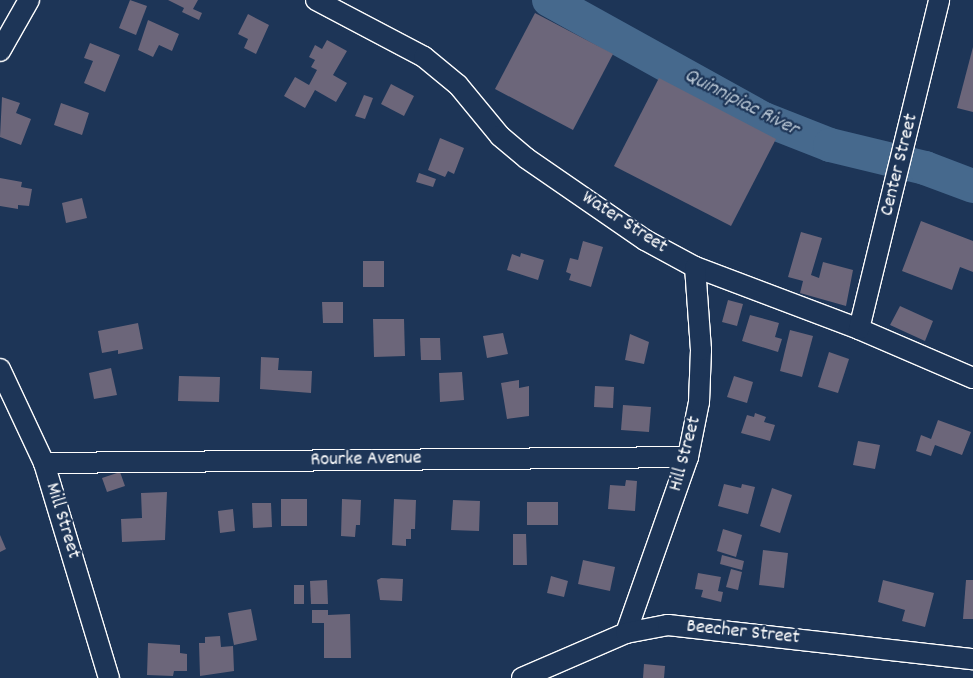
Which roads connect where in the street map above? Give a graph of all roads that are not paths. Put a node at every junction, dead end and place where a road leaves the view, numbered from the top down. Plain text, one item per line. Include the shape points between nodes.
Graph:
1 (29, 0) edge
2 (316, 0) edge
3 (939, 0) edge
4 (0, 51) edge
5 (695, 267) junction
6 (859, 329) junction
7 (0, 369) edge
8 (973, 378) edge
9 (688, 457) junction
10 (44, 463) junction
11 (626, 633) junction
12 (973, 659) edge
13 (108, 678) edge
14 (522, 678) edge

1 - 4 street
2 - 5 street, Water Street via 424,57 458,85 500,136 526,158 645,240
3 - 6 street, Center Street
5 - 6 street, Water Street
5 - 9 street, Hill Street via 701,350 700,402
6 - 8 street, Water Street
7 - 10 street, Mill Street
9 - 10 street, Rourke Avenue
9 - 11 street, Hill Street
10 - 13 street, Mill Street
11 - 12 street, Beecher Street via 668,625
11 - 14 street, Beecher Street

